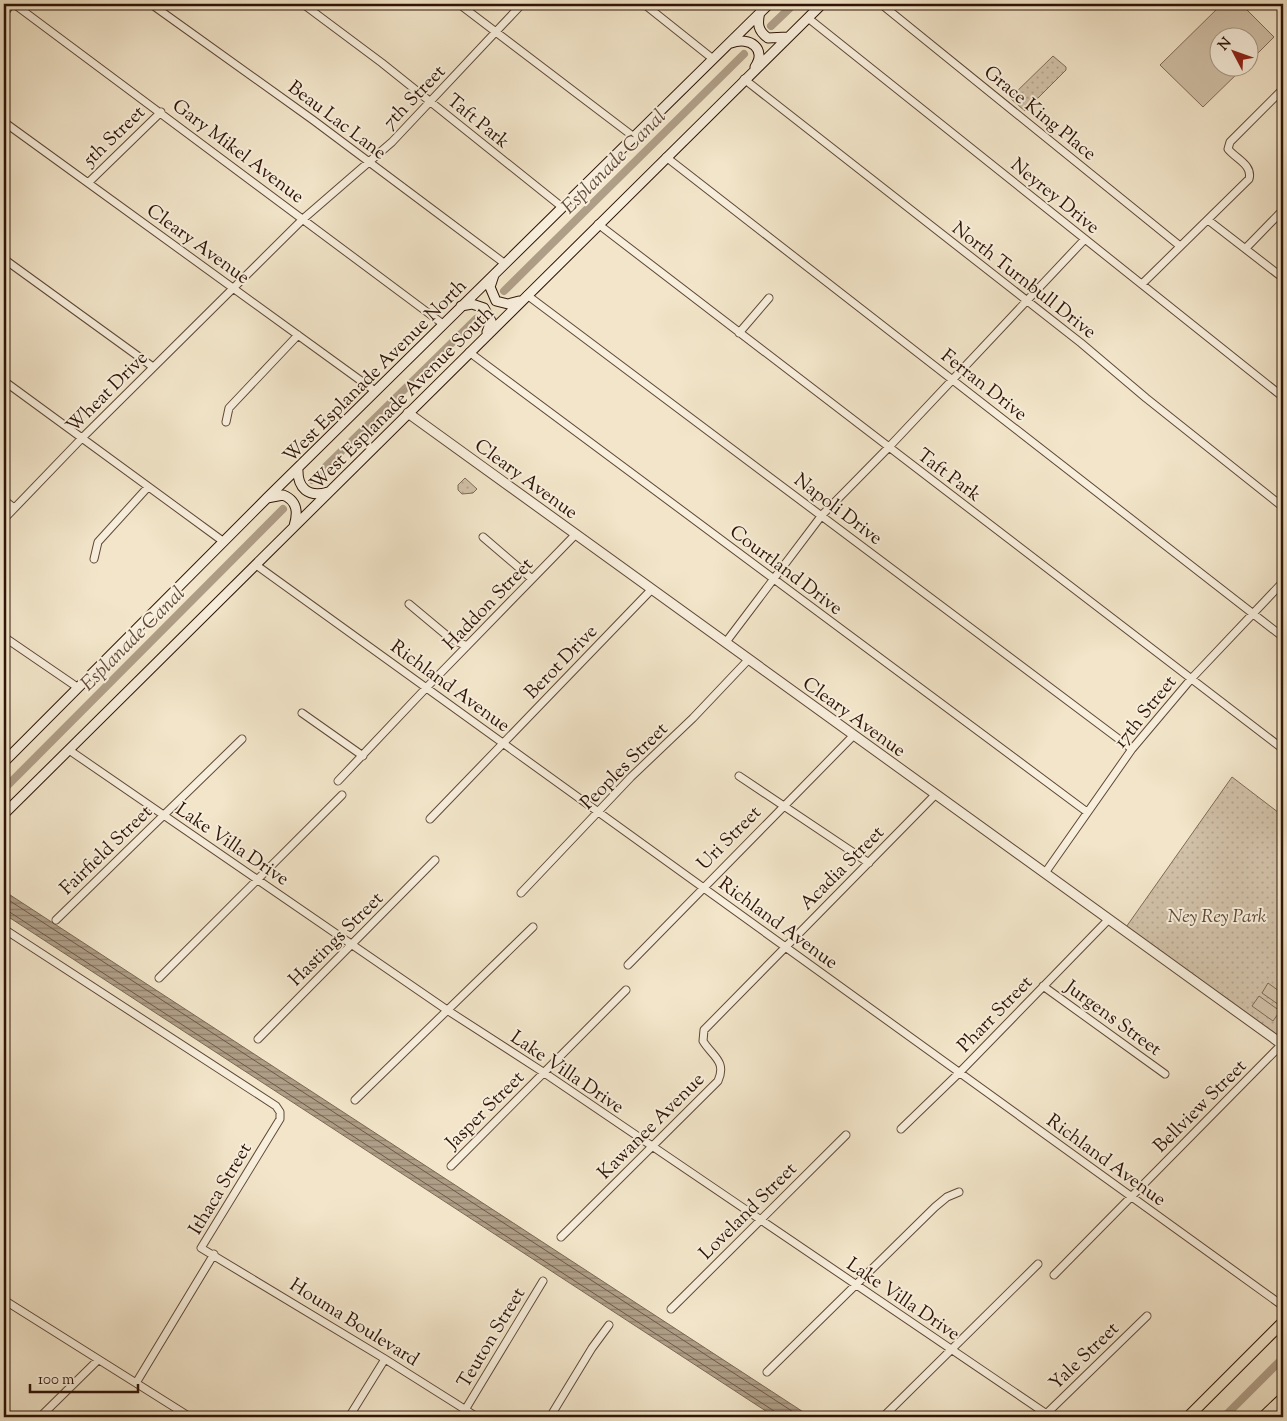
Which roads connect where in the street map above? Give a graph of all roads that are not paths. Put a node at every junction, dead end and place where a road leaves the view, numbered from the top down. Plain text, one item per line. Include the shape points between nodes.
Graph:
1 (13, 4) edge
2 (151, 4) edge
3 (303, 4) edge
4 (459, 4) edge
5 (522, 4) edge
6 (644, 4) edge
7 (769, 4) edge
8 (822, 4) edge
9 (881, 4) edge
10 (760, 12) junction
11 (4, 14) edge
12 (808, 18) junction
13 (496, 32) junction
14 (788, 36) junction
15 (730, 43) junction
16 (713, 59) junction
17 (754, 70) junction
18 (744, 79) junction
19 (1283, 89) edge
20 (430, 102) junction
21 (161, 112) junction
22 (4, 122) edge
23 (634, 137) junction
24 (666, 157) junction
25 (368, 162) junction
26 (89, 182) junction
27 (562, 207) junction
28 (1283, 210) edge
29 (303, 219) junction
30 (1208, 220) junction
31 (598, 224) junction
32 (1085, 239) junction
33 (1180, 246) junction
34 (1246, 248) junction
35 (4, 259) edge
36 (504, 263) junction
37 (495, 272) junction
38 (1283, 278) edge
39 (1142, 284) junction
40 (234, 288) junction
41 (524, 298) junction
42 (769, 298) dead end
43 (1026, 301) junction
44 (461, 306) junction
45 (442, 324) junction
46 (739, 332) junction
47 (298, 334) junction
48 (486, 335) junction
49 (469, 352) junction
50 (153, 367) junction
51 (952, 379) junction
52 (4, 381) edge
53 (375, 391) junction
54 (1283, 398) edge
55 (408, 413) junction
56 (226, 422) dead end
57 (82, 438) junction
58 (889, 447) junction
59 (298, 468) junction
60 (148, 487) junction
61 (328, 492) junction
62 (267, 498) junction
63 (4, 500) edge
64 (1283, 507) edge
65 (14, 508) junction
66 (822, 515) junction
67 (4, 519) edge
68 (294, 526) junction
69 (576, 534) junction
70 (483, 537) dead end
71 (224, 542) junction
72 (94, 559) dead end
73 (256, 565) junction
74 (532, 579) junction
75 (773, 579) junction
76 (1283, 582) edge
77 (652, 589) junction
78 (409, 604) dead end
79 (1253, 613) junction
80 (4, 637) edge
81 (1283, 637) edge
82 (726, 642) junction
83 (467, 646) junction
84 (749, 659) junction
85 (1191, 679) junction
86 (77, 687) junction
87 (427, 687) junction
88 (302, 713) dead end
89 (854, 735) junction
90 (242, 739) dead end
91 (503, 743) junction
92 (1132, 748) junction
93 (1283, 749) edge
94 (69, 750) junction
95 (362, 756) junction
96 (4, 762) edge
97 (739, 776) dead end
98 (338, 781) dead end
99 (936, 794) junction
100 (342, 796) dead end
101 (783, 806) junction
102 (599, 811) junction
103 (1086, 812) junction
104 (4, 814) edge
105 (163, 816) junction
106 (430, 820) dead end
107 (435, 860) dead end
108 (869, 863) junction
109 (1045, 873) junction
110 (259, 880) junction
111 (702, 887) junction
112 (521, 894) dead end
113 (1109, 919) junction
114 (56, 920) dead end
115 (533, 927) dead end
116 (4, 929) edge
117 (352, 944) junction
118 (786, 947) junction
119 (628, 965) dead end
120 (159, 978) dead end
121 (1044, 986) junction
122 (626, 990) dead end
123 (447, 1010) junction
124 (706, 1028) joint
125 (258, 1039) dead end
126 (1283, 1045) edge
127 (543, 1072) junction
128 (959, 1073) junction
129 (1165, 1074) dead end
130 (355, 1100) dead end
131 (901, 1129) dead end
132 (846, 1134) dead end
133 (652, 1147) junction
134 (451, 1166) dead end
135 (958, 1192) dead end
136 (1131, 1197) junction
137 (760, 1220) junction
138 (561, 1237) dead end
139 (214, 1254) junction
140 (1038, 1264) dead end
141 (1054, 1275) dead end
142 (543, 1281) dead end
143 (856, 1285) junction
144 (4, 1300) edge
145 (1283, 1306) edge
146 (671, 1309) dead end
147 (1147, 1316) dead end
148 (1283, 1322) edge
149 (609, 1326) dead end
150 (1283, 1331) edge
151 (1268, 1337) junction
152 (952, 1350) junction
153 (385, 1359) junction
154 (98, 1360) junction
155 (767, 1372) dead end
156 (136, 1383) junction
157 (1283, 1398) edge
158 (465, 1410) junction
159 (1046, 1416) edge
160 (40, 1417) edge
161 (190, 1417) edge
162 (349, 1417) edge
163 (477, 1417) edge
164 (550, 1417) edge
165 (883, 1417) edge
166 (1188, 1417) edge
167 (1264, 1417) edge

1 - 11 street
1 - 21 street, Gary Mikel Avenue
2 - 25 street, Beau Lac Lane
3 - 20 street, Taft Park
4 - 13 street
5 - 13 street, 7th Street
6 - 16 street
7 - 10 main road, West Esplanade Avenue North
8 - 12 main road, West Esplanade Avenue South
9 - 33 street, Grace King Place
10 - 14 main road via 758,23 763,34 768,38
10 - 15 main road, West Esplanade Avenue North
12 - 14 main road, West Esplanade Avenue South
12 - 32 street, Neyrey Drive
13 - 20 street, 7th Street
13 - 23 street
14 - 17 main road, West Esplanade Avenue South
15 - 16 main road, West Esplanade Avenue North
15 - 17 main road via 741,39 752,42 758,56
16 - 23 main road, West Esplanade Avenue North
17 - 18 main road, West Esplanade Avenue South
18 - 24 main road, West Esplanade Avenue South
18 - 43 street, North Turnbull Drive
19 - 30 street via 1230,142 1228,149 1248,167 1250,179
20 - 25 street, 7th Street
20 - 27 street, Taft Park
21 - 26 street, 5th Street
21 - 29 street, Gary Mikel Avenue
22 - 26 street, Cleary Avenue
23 - 27 main road, West Esplanade Avenue North
24 - 31 main road, West Esplanade Avenue South
24 - 51 street, Ferran Drive
25 - 29 street, 7th Street
25 - 36 street, Beau Lac Lane
26 - 40 street, Cleary Avenue
27 - 36 main road, West Esplanade Avenue North
28 - 34 street
29 - 40 street, 7th Street
29 - 45 street, Gary Mikel Avenue
30 - 33 street
30 - 34 street
31 - 41 main road, West Esplanade Avenue South
31 - 46 street, Taft Park
32 - 39 street, Neyrey Drive
32 - 43 street
33 - 39 street
34 - 38 street
35 - 50 street
36 - 37 main road, West Esplanade Avenue North
37 - 41 main road via 490,287 496,301 508,304
37 - 44 main road, West Esplanade Avenue North
39 - 54 street, Neyrey Drive
40 - 47 street, Cleary Avenue
40 - 50 street, Wheat Drive
41 - 48 main road, West Esplanade Avenue South
41 - 66 street, Napoli Drive
42 - 46 street
43 - 51 street
43 - 64 street, North Turnbull Drive
44 - 45 main road, West Esplanade Avenue North
44 - 48 main road via 472,304 484,308 491,321
45 - 53 main road, West Esplanade Avenue North
46 - 58 street, Taft Park
47 - 53 street, Cleary Avenue
47 - 56 street via 229,408
48 - 49 main road, West Esplanade Avenue South
49 - 55 main road, West Esplanade Avenue South
49 - 75 street, Courtland Drive
50 - 57 street, Wheat Drive
51 - 58 street
51 - 79 street, Ferran Drive
52 - 57 street
53 - 59 main road, West Esplanade Avenue North
55 - 61 main road, West Esplanade Avenue South
55 - 69 main road, Cleary Avenue
57 - 60 street
57 - 65 street, Wheat Drive
58 - 66 street
58 - 85 street, Taft Park
59 - 61 main road via 303,489 311,494
59 - 62 main road, West Esplanade Avenue North
60 - 71 street
60 - 72 street via 98,542
61 - 68 main road, West Esplanade Avenue South
62 - 68 main road via 283,495 294,502
62 - 71 main road, West Esplanade Avenue North
63 - 65 street
65 - 67 street, Wheat Drive
66 - 75 street
66 - 92 street, Napoli Drive
68 - 73 main road, West Esplanade Avenue South
69 - 74 street, Haddon Street
69 - 77 main road, Cleary Avenue
70 - 74 street
71 - 86 main road, West Esplanade Avenue North
73 - 87 street, Richland Avenue
73 - 94 main road, West Esplanade Avenue South
74 - 83 street, Haddon Street
75 - 82 street
75 - 103 street, Courtland Drive
76 - 79 street, 17th Street
77 - 82 main road, Cleary Avenue
77 - 91 street, Berot Drive
78 - 83 street via 451,639
79 - 81 street, Ferran Drive
79 - 85 street, 17th Street
80 - 86 street
82 - 84 main road, Cleary Avenue
83 - 87 street, Haddon Street
84 - 89 main road, Cleary Avenue
84 - 102 street, Peoples Street
85 - 92 street, 17th Street
85 - 93 street, Taft Park
86 - 96 main road, West Esplanade Avenue North
87 - 91 street, Richland Avenue
87 - 95 street, Haddon Street
88 - 95 street
89 - 99 main road, Cleary Avenue
89 - 101 street, Uri Street
90 - 105 street, Fairfield Street
91 - 102 street, Richland Avenue
91 - 106 street, Berot Drive
92 - 103 street, 17th Street
94 - 104 main road, West Esplanade Avenue South
94 - 105 street, Lake Villa Drive
95 - 98 street, Haddon Street
97 - 101 street
99 - 108 street, Acadia Street
99 - 109 main road, Cleary Avenue
100 - 110 street
101 - 108 street
101 - 111 street, Uri Street
102 - 111 street, Richland Avenue
102 - 112 street, Peoples Street
103 - 109 street, 17th Street
105 - 110 street, Lake Villa Drive
105 - 114 street, Fairfield Street
107 - 117 street, Hastings Street
108 - 118 street, Acadia Street
109 - 113 main road, Cleary Avenue
110 - 117 street, Lake Villa Drive
110 - 120 street
111 - 118 street, Richland Avenue
111 - 119 street, Uri Street
113 - 121 street, Pharr Street
113 - 126 main road, Cleary Avenue
115 - 123 street
116 - 139 street, Ithaca Street via 276,1106 280,1112 280,1119 201,1248
117 - 123 street, Lake Villa Drive
117 - 125 street, Hastings Street
118 - 124 street, Acadia Street
118 - 128 street, Richland Avenue
121 - 128 street, Pharr Street
121 - 129 street, Jurgens Street
122 - 127 street, Jasper Street
123 - 127 street, Lake Villa Drive
123 - 130 street
124 - 133 street, Kawanee Avenue via 703,1041 719,1059 722,1073 718,1081
126 - 136 street, Bellview Street
127 - 133 street, Lake Villa Drive
127 - 134 street, Jasper Street
128 - 131 street, Pharr Street
128 - 136 street, Richland Avenue
132 - 137 street, Loveland Street
133 - 137 street, Lake Villa Drive
133 - 138 street, Kawanee Avenue
135 - 143 street via 935,1207
136 - 141 street, Bellview Street
136 - 145 street, Richland Avenue
137 - 143 street, Lake Villa Drive
137 - 146 street, Loveland Street
139 - 153 street, Houma Boulevard
139 - 156 street, Ithaca Street
140 - 152 street
142 - 158 street, Teuton Street
143 - 152 street, Lake Villa Drive
143 - 155 street
144 - 154 street
147 - 159 street, Yale Street
148 - 151 main road
149 - 164 street
150 - 151 main road
151 - 166 main road
152 - 159 street, Lake Villa Drive
152 - 165 street
153 - 158 street, Houma Boulevard
153 - 162 street
154 - 156 street
154 - 160 street
156 - 161 street
157 - 167 main road
158 - 163 street, Houma Boulevard

